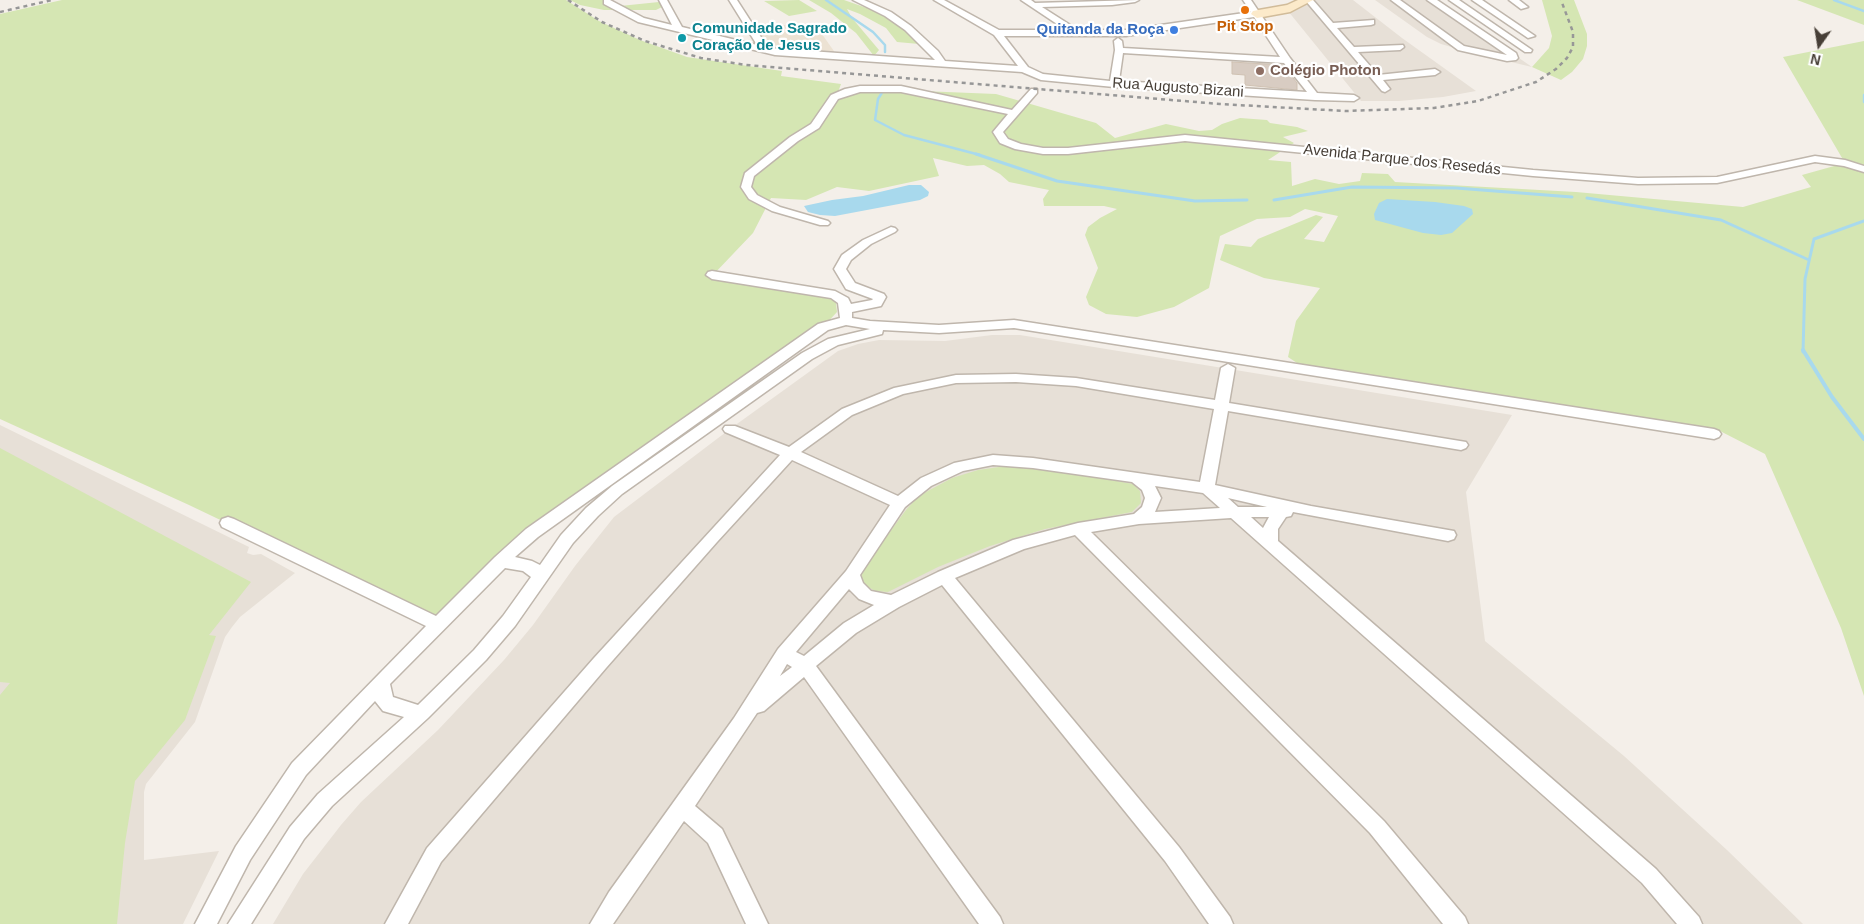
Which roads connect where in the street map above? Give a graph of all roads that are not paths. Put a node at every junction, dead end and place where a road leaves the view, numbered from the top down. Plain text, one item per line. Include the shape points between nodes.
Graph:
1 (663, 0) edge
2 (733, 0) edge
3 (858, 0) edge
4 (938, 0) edge
5 (1025, 0) edge
6 (1135, 0) edge
7 (1247, 0) edge
8 (1308, 0) edge
9 (1395, 0) edge
10 (1432, 0) edge
11 (1453, 0) edge
12 (1476, 0) edge
13 (1513, 0) edge
14 (607, 2) dead end
15 (1100, 2) edge
16 (1034, 5) junction
17 (1524, 6) dead end
18 (670, 12) junction
19 (1257, 14) junction
20 (645, 21) junction
21 (1370, 22) dead end
22 (1331, 26) junction
23 (679, 29) junction
24 (997, 33) junction
25 (755, 34) junction
26 (1078, 34) junction
27 (1117, 34) junction
28 (1531, 36) dead end
29 (725, 40) junction
30 (1400, 46) dead end
31 (765, 50) junction
32 (1119, 50) junction
33 (1352, 50) junction
34 (1528, 50) dead end
35 (1287, 60) junction
36 (942, 64) junction
37 (1024, 69) junction
38 (1435, 72) dead end
39 (1041, 77) junction
40 (1377, 78) junction
41 (1114, 84) junction
42 (1385, 89) dead end
43 (1315, 97) junction
44 (1354, 98) dead end
45 (1015, 113) junction
46 (1864, 169) edge
47 (824, 223) dead end
48 (891, 230) dead end
49 (712, 275) dead end
50 (846, 315) junction
51 (900, 326) junction
52 (1228, 368) dead end
53 (1221, 407) junction
54 (730, 429) dead end
55 (1714, 434) dead end
56 (1461, 445) dead end
57 (790, 453) junction
58 (1138, 479) junction
59 (1207, 488) junction
60 (899, 503) junction
61 (1311, 511) junction
62 (1235, 512) junction
63 (1281, 512) junction
64 (1139, 520) junction
65 (228, 523) dead end
66 (1078, 530) junction
67 (1448, 535) dead end
68 (1270, 543) junction
69 (501, 561) junction
70 (852, 575) junction
71 (944, 576) junction
72 (540, 578) junction
73 (893, 602) junction
74 (438, 624) junction
75 (784, 654) junction
76 (806, 666) junction
77 (381, 682) junction
78 (421, 713) junction
79 (746, 715) junction
80 (682, 807) junction
81 (206, 924) edge
82 (239, 924) edge
83 (396, 924) edge
84 (602, 924) edge
85 (757, 924) edge
86 (992, 924) edge
87 (1222, 924) edge
88 (1457, 924) edge
89 (1691, 924) edge

1 - 18 street
2 - 25 street
3 - 36 street via 908,28
4 - 24 street
5 - 16 street
6 - 15 street
7 - 19 street
8 - 19 street via 1290,8
8 - 22 street
9 - 10 street via 1461,48 1513,58
11 - 34 street
12 - 28 street
13 - 17 street
14 - 20 street
15 - 16 street
16 - 26 street
18 - 20 street via 660,19
18 - 23 street
19 - 27 street
19 - 35 street
20 - 23 street
21 - 22 street
22 - 33 street
23 - 29 street
24 - 26 street
24 - 37 street
25 - 29 street via 748,39
25 - 31 street
26 - 27 street
27 - 32 street
29 - 31 street
30 - 33 street
31 - 36 street
32 - 35 street
32 - 41 street
33 - 40 street
35 - 43 street
36 - 37 street
37 - 39 street, Rua Augusto Bizani
38 - 40 street
39 - 41 street, Rua Augusto Bizani
39 - 45 street, Avenida Parque dos Resedás via 1035,81 1034,89
40 - 42 street
41 - 43 street, Rua Augusto Bizani
43 - 44 street, Rua Augusto Bizani
45 - 46 street, Avenida Parque dos Resedás via 998,132 1004,141 1043,151 1185,138 1638,181 1717,180 1815,159
45 - 47 street via 901,89 860,89 834,97 814,126 749,175 746,186 753,197 776,209
48 - 50 street via 846,258 840,269 850,286 880,297 877,303
49 - 50 street via 835,296 844,301
50 - 51 street via 870,326
50 - 69 street via 823,327 532,533
51 - 55 street via 939,329 1014,324
51 - 72 street via 833,342 807,356 616,490 567,539
52 - 53 street
53 - 56 street
53 - 57 street via 1076,382 956,379 899,391 847,412
53 - 59 street
54 - 57 street
57 - 60 street
57 - 83 street via 711,538 434,855
58 - 59 street
58 - 60 street via 994,460 959,467 926,482
58 - 64 street via 1148,487 1152,498 1149,510
59 - 61 street
59 - 62 street
60 - 70 street
61 - 63 street
61 - 67 street
62 - 63 street
62 - 64 street
62 - 68 street
63 - 68 street via 1270,529
64 - 66 street
65 - 74 street
66 - 71 street via 1020,544
66 - 88 street via 1377,827
68 - 89 street via 1649,876
69 - 72 street via 533,568
69 - 74 street
70 - 73 street via 856,586 865,595
70 - 75 street
71 - 73 street
71 - 87 street via 1172,854
72 - 78 street via 480,655
73 - 76 street via 850,628
74 - 77 street
75 - 76 street
75 - 79 street
76 - 79 street
76 - 86 street
77 - 78 street via 384,701 390,706
77 - 81 street via 298,770 243,853
78 - 82 street via 325,800 297,832
79 - 80 street
80 - 84 street
80 - 85 street via 715,836

